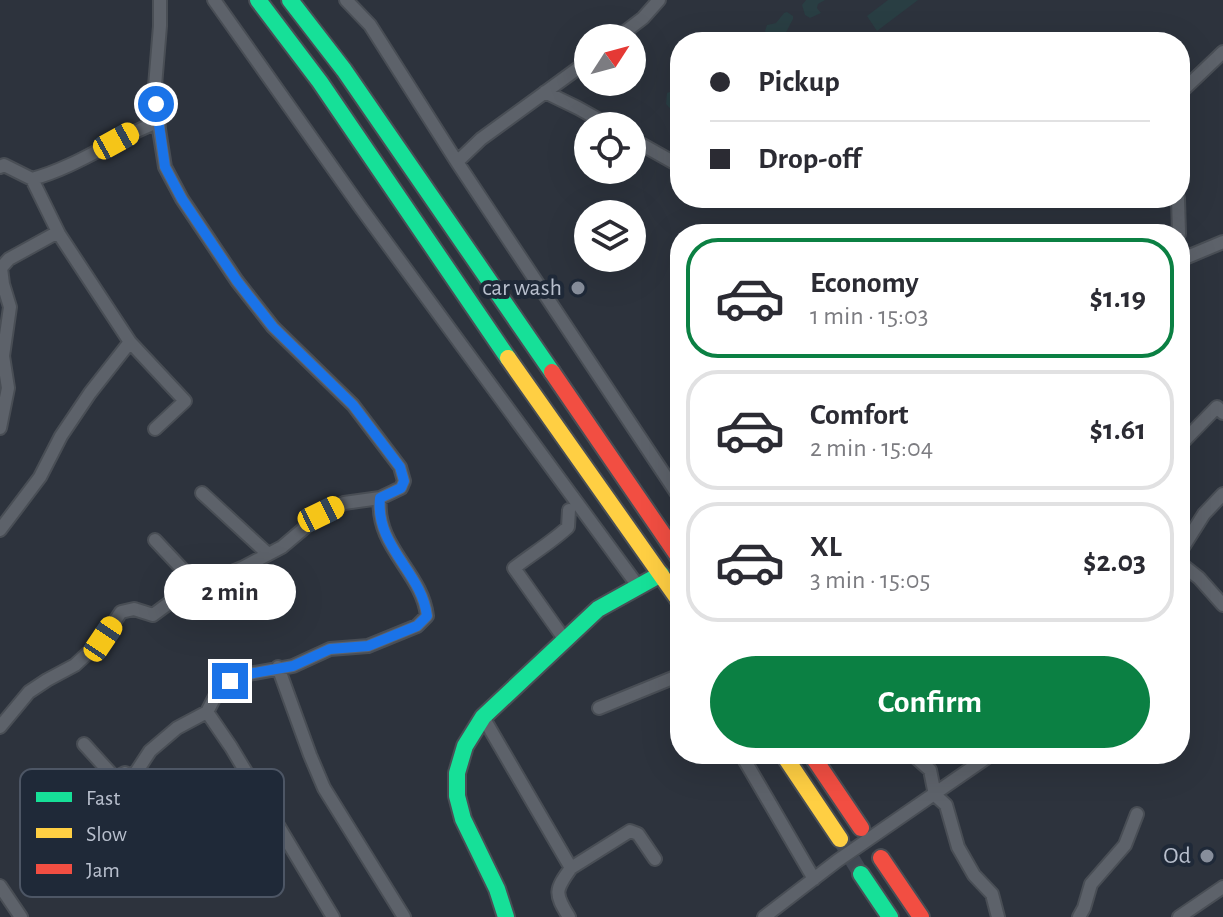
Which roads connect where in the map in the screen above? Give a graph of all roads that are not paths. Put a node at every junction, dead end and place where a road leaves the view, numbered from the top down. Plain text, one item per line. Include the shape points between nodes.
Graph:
1 (160, 0) edge
2 (214, 0) edge
3 (258, 0) edge
4 (290, 0) edge
5 (346, 0) edge
6 (659, 0) edge
7 (635, 24) edge
8 (1223, 52) edge
9 (574, 71) edge
10 (1190, 83) edge
11 (545, 92) junction
12 (583, 112) edge
13 (158, 122) junction
14 (646, 147) edge
15 (670, 160) edge
16 (457, 162) junction
17 (1, 163) edge
18 (32, 179) junction
19 (58, 232) junction
20 (1223, 242) edge
21 (1190, 256) edge
22 (130, 342) junction
23 (1223, 413) edge
24 (0, 428) edge
25 (155, 429) dead end
26 (1190, 435) edge
27 (670, 483) edge
28 (202, 493) dead end
29 (1223, 494) edge
30 (380, 498) junction
31 (569, 510) dead end
32 (0, 530) edge
33 (1190, 536) edge
34 (155, 540) dead end
35 (670, 544) edge
36 (268, 554) junction
37 (1190, 571) edge
38 (661, 574) junction
39 (638, 586) junction
40 (199, 587) junction
41 (670, 587) edge
42 (1223, 605) edge
43 (565, 640) junction
44 (278, 667) junction
45 (670, 679) edge
46 (599, 708) dead end
47 (207, 712) junction
48 (483, 717) junction
49 (0, 727) edge
50 (84, 744) dead end
51 (747, 764) edge
52 (790, 764) edge
53 (818, 764) edge
54 (923, 764) edge
55 (978, 764) edge
56 (107, 769) edge
57 (138, 769) edge
58 (244, 769) edge
59 (935, 795) junction
60 (1137, 814) dead end
61 (861, 828) dead end
62 (284, 835) edge
63 (840, 839) tunnel mouth
64 (881, 858) dead end
65 (655, 859) dead end
66 (571, 868) junction
67 (861, 874) tunnel mouth
68 (814, 879) junction
69 (0, 886) edge
70 (1223, 887) edge
71 (21, 917) edge
72 (333, 917) edge
73 (404, 917) edge
74 (506, 917) edge
75 (569, 917) edge
76 (764, 917) edge
77 (890, 917) edge
78 (921, 917) edge
79 (998, 917) edge
80 (1079, 917) edge
81 (1179, 917) edge

1 - 13 street
2 - 39 street
3 - 38 main road
4 - 35 main road via 344,70
5 - 16 street via 370,25
6 - 7 street
8 - 10 street
9 - 11 street
11 - 12 street
11 - 16 street
13 - 18 street
13 - 30 street via 165,167 237,281 273,327 353,405 400,467 401,488
14 - 15 street
16 - 27 street
17 - 18 street
18 - 19 street
19 - 22 street
19 - 24 street via 1,268 10,307 3,356 8,388
20 - 21 street
22 - 25 street via 185,401
22 - 32 street
23 - 26 street via 1217,407
28 - 36 street
29 - 33 street
30 - 36 street via 344,503 321,514
30 - 44 street via 383,529 426,601 427,616 417,626 368,646 330,649
31 - 43 street via 568,527 514,568
34 - 40 street
36 - 40 street
37 - 42 street
38 - 39 main road
38 - 41 main road
39 - 43 main road via 598,609
40 - 49 street via 153,615 134,609 121,612 103,639 75,665 29,692
43 - 48 main road
44 - 47 street via 230,681 219,689
44 - 73 street via 324,788
45 - 46 street
47 - 57 street via 177,728
47 - 58 street
48 - 66 street
48 - 74 main road via 469,735 455,782 459,808
50 - 56 street
51 - 68 street
52 - 63 main road
53 - 61 main road
54 - 59 street via 930,770
55 - 59 street
59 - 68 street
59 - 79 street via 946,805 958,847 974,875 992,894
60 - 80 street via 1125,845 1091,884
62 - 72 street
64 - 78 main road
65 - 66 street via 630,831
66 - 75 street via 558,886
67 - 77 main road
68 - 76 street
69 - 71 street
70 - 81 street

